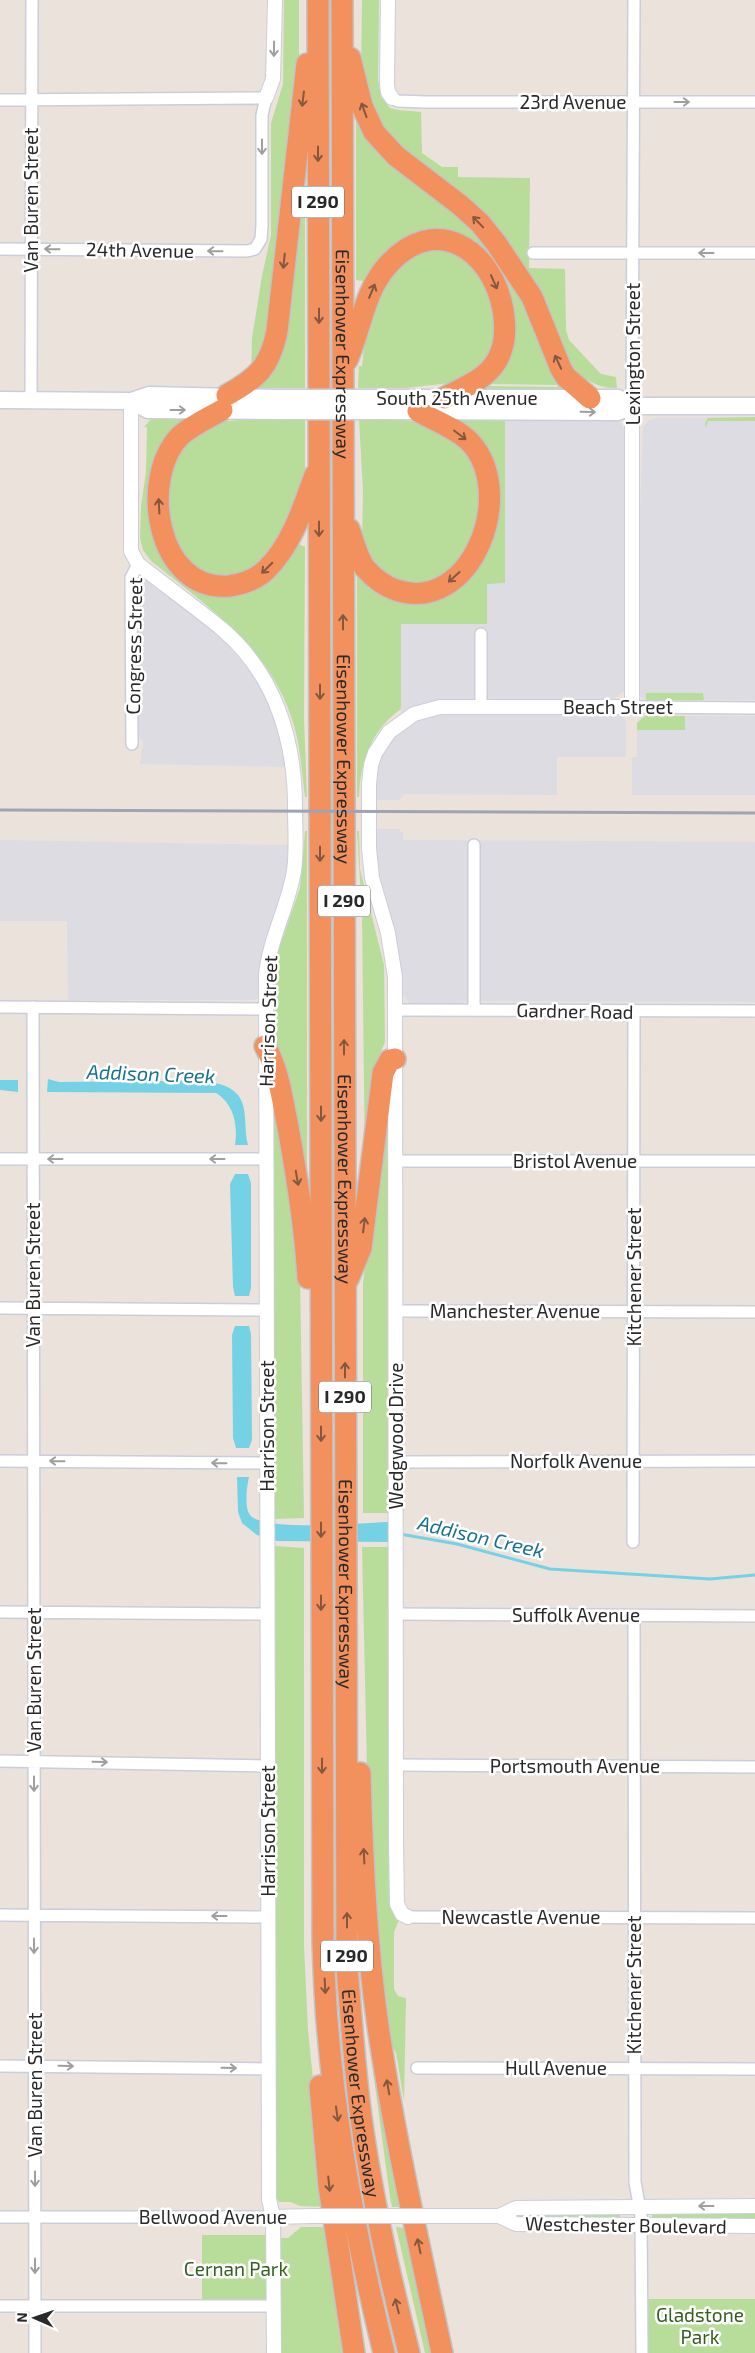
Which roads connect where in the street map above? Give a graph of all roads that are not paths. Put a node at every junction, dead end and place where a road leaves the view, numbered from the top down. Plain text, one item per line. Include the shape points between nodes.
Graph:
1 (32, 0) edge
2 (275, 0) edge
3 (318, 0) edge
4 (342, 0) edge
5 (388, 0) edge
6 (634, 0) edge
7 (342, 38) junction
8 (266, 98) junction
9 (392, 98) joint
10 (0, 100) edge
11 (32, 100) junction
12 (633, 102) junction
13 (755, 102) edge
14 (0, 249) edge
15 (31, 249) junction
16 (533, 253) dead end
17 (633, 253) junction
18 (755, 253) edge
19 (343, 369) junction
20 (444, 398) junction
21 (590, 398) junction
22 (0, 400) edge
23 (31, 400) junction
24 (131, 401) junction
25 (225, 402) junction
26 (382, 405) junction
27 (632, 406) junction
28 (755, 406) edge
29 (418, 411) junction
30 (319, 463) junction
31 (343, 514) junction
32 (138, 564) junction
33 (481, 634) dead end
34 (481, 706) junction
35 (632, 707) junction
36 (755, 708) edge
37 (132, 744) dead end
38 (474, 845) dead end
39 (0, 1007) edge
40 (33, 1007) junction
41 (266, 1009) junction
42 (395, 1010) junction
43 (474, 1010) junction
44 (634, 1012) junction
45 (755, 1012) edge
46 (265, 1046) junction
47 (395, 1059) junction
48 (0, 1159) edge
49 (33, 1159) junction
50 (266, 1159) junction
51 (396, 1161) junction
52 (634, 1161) junction
53 (755, 1161) edge
54 (344, 1288) junction
55 (0, 1308) edge
56 (33, 1308) junction
57 (267, 1310) junction
58 (395, 1311) junction
59 (634, 1311) junction
60 (755, 1312) edge
61 (321, 1358) junction
62 (0, 1461) edge
63 (32, 1461) junction
64 (634, 1461) junction
65 (755, 1461) edge
66 (396, 1462) junction
67 (268, 1463) junction
68 (634, 1542) dead end
69 (0, 1612) edge
70 (34, 1613) junction
71 (267, 1614) junction
72 (396, 1614) junction
73 (346, 1615) junction
74 (634, 1616) junction
75 (755, 1616) edge
76 (0, 1761) edge
77 (34, 1761) junction
78 (396, 1765) junction
79 (268, 1766) junction
80 (634, 1766) junction
81 (755, 1767) edge
82 (0, 1915) edge
83 (34, 1915) junction
84 (268, 1917) junction
85 (408, 1917) joint
86 (634, 1917) junction
87 (755, 1918) edge
88 (328, 2031) junction
89 (0, 2066) edge
90 (35, 2066) junction
91 (268, 2068) junction
92 (418, 2068) dead end
93 (634, 2069) junction
94 (755, 2069) edge
95 (640, 2206) junction
96 (755, 2206) edge
97 (426, 2216) joint
98 (499, 2216) junction
99 (0, 2217) edge
100 (35, 2217) junction
101 (273, 2217) junction
102 (642, 2226) junction
103 (755, 2226) edge
104 (0, 2306) edge
105 (35, 2306) junction
106 (274, 2306) junction
107 (35, 2353) edge
108 (274, 2353) edge
109 (354, 2353) edge
110 (384, 2353) edge
111 (409, 2353) edge
112 (442, 2353) edge
113 (642, 2353) edge

1 - 11 street, Van Buren Street
2 -> 8 street via 273,79
3 -> 25 highway via 307,28 306,69 273,350 254,379
3 -> 30 highway, Eisenhower Expressway / I 290
4 - 7 highway, Eisenhower Expressway / I 290
5 - 9 street via 387,85
6 - 12 street, Lexington Street
7 - 19 highway, Eisenhower Expressway / I 290
21 -> 7 highway via 561,369 532,297 480,223 396,156 374,132 362,106 353,66
8 - 11 street
8 -> 15 street, 24th Avenue via 262,115 261,239 255,249
9 - 12 street, 23rd Avenue via 425,102
10 - 11 street
11 - 15 street, Van Buren Street
12 -> 13 street, 23rd Avenue
12 - 17 street, Lexington Street
14 - 15 street, 24th Avenue
15 - 23 street, Van Buren Street
16 - 17 street
18 -> 17 street
17 - 27 street, Lexington Street
19 -> 20 highway via 370,296 385,268 403,251 420,243 442,240 454,243 480,258 494,279 502,304 505,333 502,349 489,371
19 - 31 highway, Eisenhower Expressway / I 290
20 - 21 main road, South 25th Avenue
20 - 26 main road, South 25th Avenue
21 - 27 main road, South 25th Avenue via 618,398
22 - 23 main road, South 25th Avenue
23 - 24 main road, South 25th Avenue
24 - 25 main road, South 25th Avenue via 148,410
24 - 32 street, Congress Street via 131,551
25 - 26 main road, South 25th Avenue, bridge
30 -> 25 highway via 290,537 266,570 256,578 233,585 207,584 193,578 176,562 166,542 160,521 160,483 180,437
26 - 29 main road, South 25th Avenue
27 - 28 main road, South 25th Avenue
29 -> 27 main road, South 25th Avenue via 618,412
27 - 35 street, Lexington Street
29 -> 31 highway via 460,434 485,466 489,481 489,516 481,541 469,562 449,582 437,588 412,593 390,588 365,568
30 -> 61 highway, Eisenhower Expressway / I 290
54 -> 31 highway, Eisenhower Expressway / I 290
32 - 37 street, Congress Street via 131,578
32 - 41 street, Harrison Street via 238,645 261,675 284,724 294,778 295,859 291,886 268,957
33 - 34 street
34 - 35 street, Beach Street
34 - 42 street, Beach Street via 440,707 414,714 389,732 371,765 370,862 375,893 393,954
35 - 36 street, Beach Street
38 - 43 street
39 - 40 street
40 - 41 street
40 - 49 street, Van Buren Street
41 - 46 street, Harrison Street
42 - 43 street, Gardner Road
42 - 47 street, Wedgwood Drive
43 - 44 street, Gardner Road
44 - 45 street, Gardner Road
44 - 52 street, Kitchener Street
46 - 50 street, Harrison Street
46 -> 61 highway via 278,1075 292,1151 305,1233 309,1312
47 - 51 street, Wedgwood Drive
54 -> 47 highway via 361,1248 383,1073 390,1060
48 - 49 street
50 -> 49 street
49 - 56 street, Van Buren Street
50 - 57 street, Harrison Street
51 - 52 street, Bristol Avenue
51 - 58 street, Wedgwood Drive
52 - 53 street, Bristol Avenue
52 - 59 street, Kitchener Street
73 -> 54 highway, Eisenhower Expressway / I 290
55 - 56 street
56 - 57 street
56 - 63 street, Van Buren Street
57 - 67 street, Harrison Street
58 - 59 street, Manchester Avenue
58 - 66 street, Wedgwood Drive
59 - 60 street, Manchester Avenue
59 - 64 street, Kitchener Street
61 -> 88 highway, Eisenhower Expressway / I 290 via 323,1941
62 - 63 street
67 -> 63 street
63 - 70 street, Van Buren Street
64 - 65 street, Norfolk Avenue
64 - 66 street, Norfolk Avenue
64 - 68 street, Kitchener Street
66 - 72 street, Wedgwood Drive
67 - 71 street, Harrison Street
69 - 70 street
70 - 71 street
70 - 77 street, Van Buren Street
71 - 79 street, Harrison Street
72 - 74 street, Suffolk Avenue
72 - 78 street, Wedgwood Drive
111 -> 73 highway, Eisenhower Expressway / I 290 via 386,2260 355,2066 348,1968
112 -> 73 highway via 409,2203 378,2025 367,1931 357,1646
74 - 75 street, Suffolk Avenue
74 - 80 street, Kitchener Street
76 - 77 street
77 -> 79 street
77 -> 83 street, Van Buren Street
78 - 80 street, Portsmouth Avenue
78 - 85 street, Wedgwood Drive via 397,1904 402,1914
79 - 84 street, Harrison Street
80 - 81 street, Portsmouth Avenue
80 - 86 street, Kitchener Street
82 - 83 street
84 -> 83 street
83 -> 90 street, Van Buren Street
84 - 91 street, Harrison Street
85 - 86 street, Newcastle Avenue
86 - 87 street, Newcastle Avenue
86 - 93 street, Kitchener Street
88 -> 109 highway via 319,2076 321,2103 329,2186
88 -> 110 highway, Eisenhower Expressway / I 290 via 352,2212
89 - 90 street
90 -> 91 street
90 -> 100 street, Van Buren Street
91 - 101 street, Harrison Street via 269,2199
92 - 93 street, Hull Avenue
93 - 94 street, Hull Avenue
93 - 95 street, Kitchener Street via 635,2182
96 -> 95 street, Westchester Boulevard
95 - 98 street, Westchester Boulevard via 516,2208
95 - 102 street, Kitchener Street
97 - 98 street, Westchester Boulevard
97 - 101 street, Bellwood Avenue, bridge
98 - 102 street, Westchester Boulevard via 516,2224
99 - 100 street, Bellwood Avenue
100 - 101 street, Bellwood Avenue
100 -> 105 street, Van Buren Street
101 - 106 street, Harrison Street
102 - 103 street, Westchester Boulevard
102 - 113 street, Kitchener Street
104 - 105 street
105 - 106 street
105 - 107 street, Van Buren Street
106 - 108 street, Harrison Street

